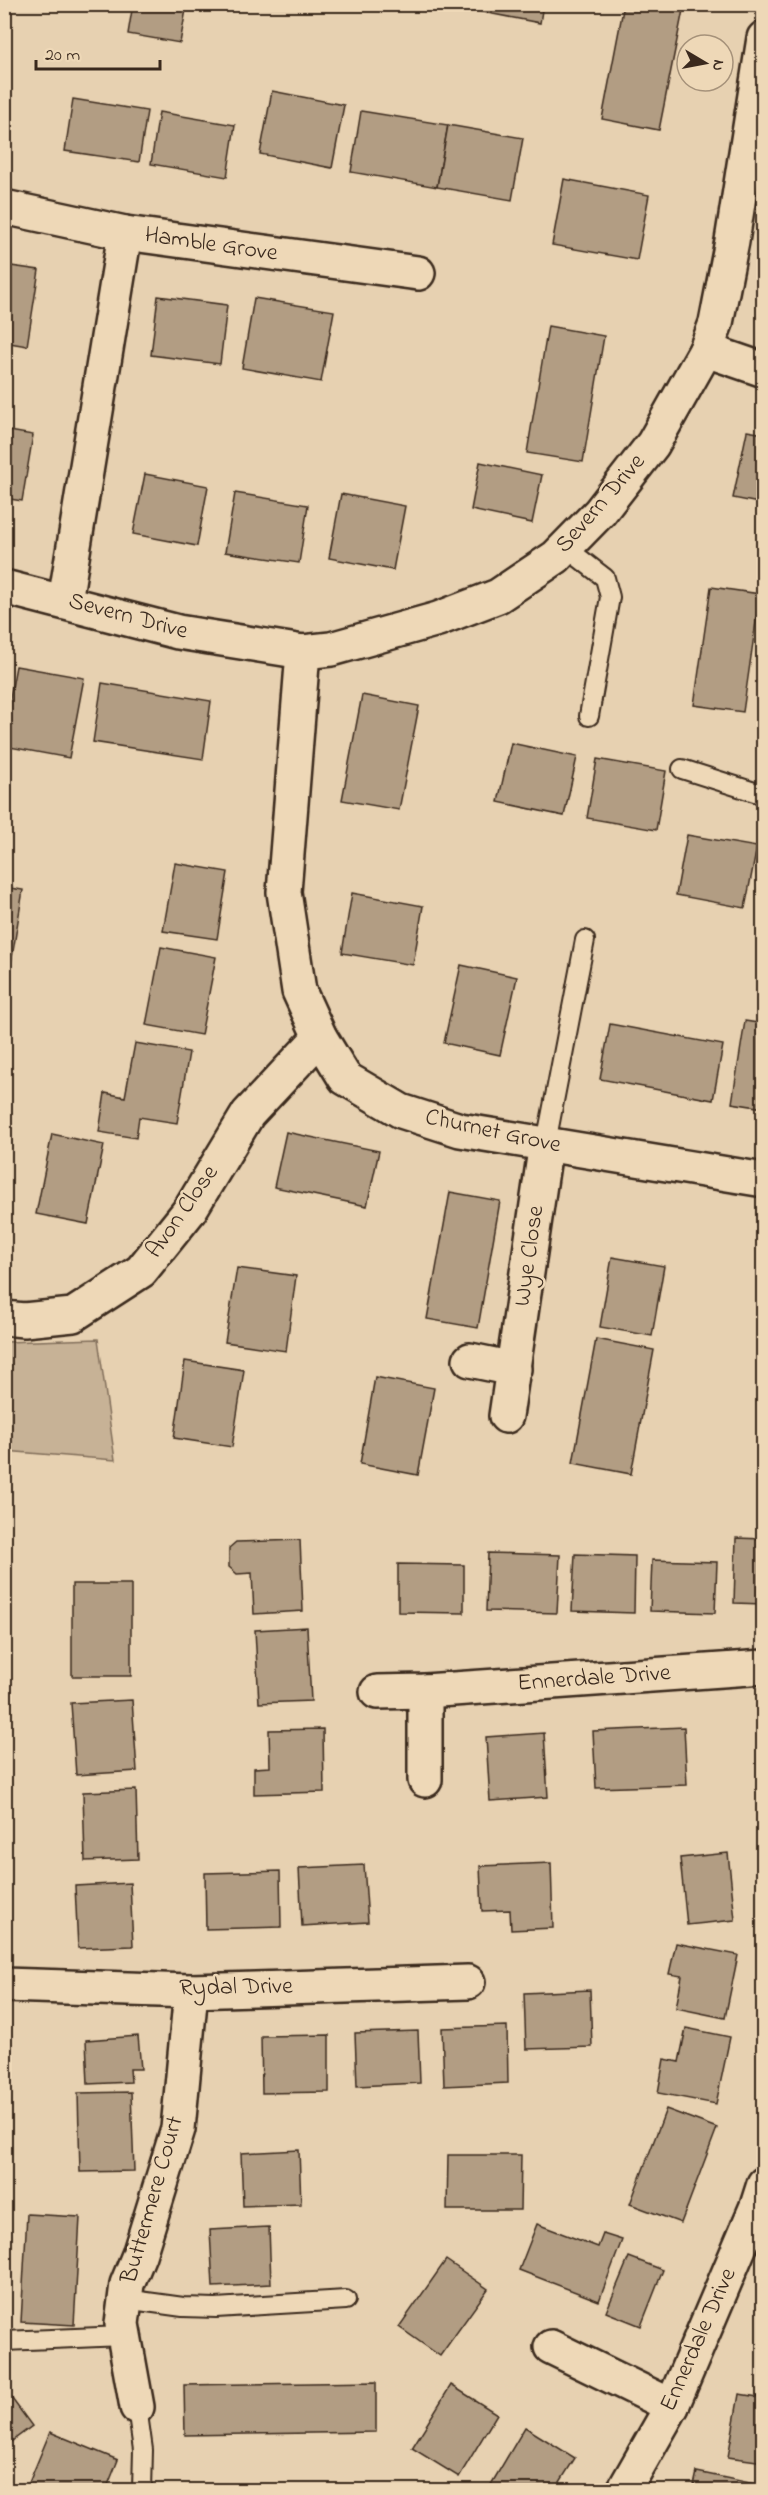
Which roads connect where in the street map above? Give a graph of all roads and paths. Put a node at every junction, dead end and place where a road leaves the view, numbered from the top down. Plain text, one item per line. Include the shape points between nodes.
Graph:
1 (764, 38) edge
2 (4, 207) edge
3 (125, 233) junction
4 (418, 273) dead end
5 (706, 350) junction
6 (764, 370) edge
7 (565, 547) junction
8 (4, 587) edge
9 (65, 601) junction
10 (303, 652) junction
11 (589, 716) dead end
12 (682, 769) dead end
13 (764, 795) edge
14 (585, 940) dead end
15 (320, 1037) junction
16 (546, 1143) junction
17 (764, 1180) edge
18 (4, 1318) edge
19 (470, 1360) dead end
20 (514, 1369) junction
21 (506, 1416) dead end
22 (764, 1667) edge
23 (425, 1691) junction
24 (377, 1692) dead end
25 (424, 1780) dead end
26 (4, 1981) edge
27 (468, 1982) dead end
28 (5, 1985) edge
29 (191, 1990) junction
30 (764, 2184) edge
31 (125, 2299) junction
32 (346, 2300) dead end
33 (123, 2336) junction
34 (4, 2341) edge
35 (551, 2347) dead end
36 (672, 2406) junction
37 (137, 2407) joint
38 (142, 2490) edge
39 (624, 2490) edge

1 - 5 street, Severn Drive via 732,241 716,322
2 - 3 street, Hamble Grove
3 - 4 street, Hamble Grove
3 - 9 street
5 - 6 street
5 - 7 street, Severn Drive via 653,444 600,512
7 - 10 street, Severn Drive via 498,596 438,619 331,649
7 - 11 lane via 605,578 610,597
8 - 9 street, Severn Drive
9 - 10 street, Severn Drive via 178,632
10 - 15 street, Churnet Grove via 284,892 299,991
12 - 13 lane
14 - 16 lane
15 - 16 street, Churnet Grove via 345,1078 400,1111 460,1130
15 - 18 street, Avon Close via 248,1114 190,1209 141,1271 74,1315
16 - 17 street, Churnet Grove
16 - 20 street, Wye Close
19 - 20 street
20 - 21 street, Wye Close
22 - 23 street, Ennerdale Drive
23 - 24 street, Ennerdale Drive
23 - 25 street
26 - 28 street
27 - 29 street, Rydal Drive
28 - 29 street, Rydal Drive
29 - 31 street, Buttermere Court via 178,2129
30 - 36 street, Ennerdale Drive
31 - 32 lane via 216,2308
31 - 33 street, Buttermere Court
33 - 34 lane
33 - 37 street, Buttermere Court
35 - 36 street
36 - 39 street, Ennerdale Drive
37 - 38 lane via 143,2450

